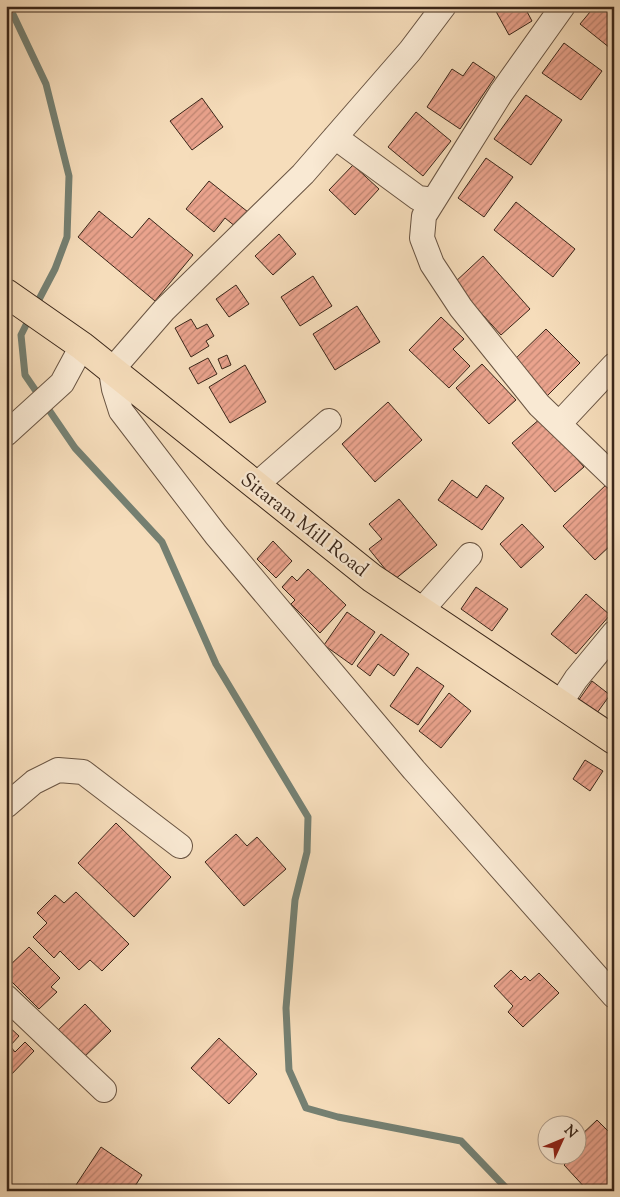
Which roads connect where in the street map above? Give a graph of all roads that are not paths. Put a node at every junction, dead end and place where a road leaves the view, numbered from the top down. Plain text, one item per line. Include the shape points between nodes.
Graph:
1 (444, 6) edge
2 (562, 6) edge
3 (335, 137) junction
4 (434, 200) junction
5 (12, 296) edge
6 (72, 339) junction
7 (614, 365) edge
8 (111, 371) junction
9 (329, 421) dead end
10 (559, 424) junction
11 (12, 429) edge
12 (614, 477) edge
13 (256, 485) junction
14 (470, 555) dead end
15 (422, 611) junction
16 (614, 632) edge
17 (559, 705) junction
18 (614, 740) edge
19 (6, 806) edge
20 (180, 846) dead end
21 (614, 996) edge
22 (6, 997) edge
23 (104, 1090) dead end

1 - 3 street via 410,51
2 - 4 street
3 - 4 street via 418,198
3 - 8 street via 303,174 164,310
4 - 10 street via 424,216 422,238 432,264 461,308 539,405
5 - 6 main road, Sitaram Mill Road
6 - 8 main road, Sitaram Mill Road
6 - 11 street via 62,383
7 - 10 street
8 - 13 main road, Sitaram Mill Road
8 - 21 street via 121,411 216,535 414,770
9 - 13 street
10 - 12 street
13 - 15 main road, Sitaram Mill Road via 372,578
14 - 15 street
15 - 17 main road, Sitaram Mill Road
16 - 17 street
17 - 18 main road, Sitaram Mill Road
19 - 20 street via 34,782 58,770 83,772
22 - 23 street

